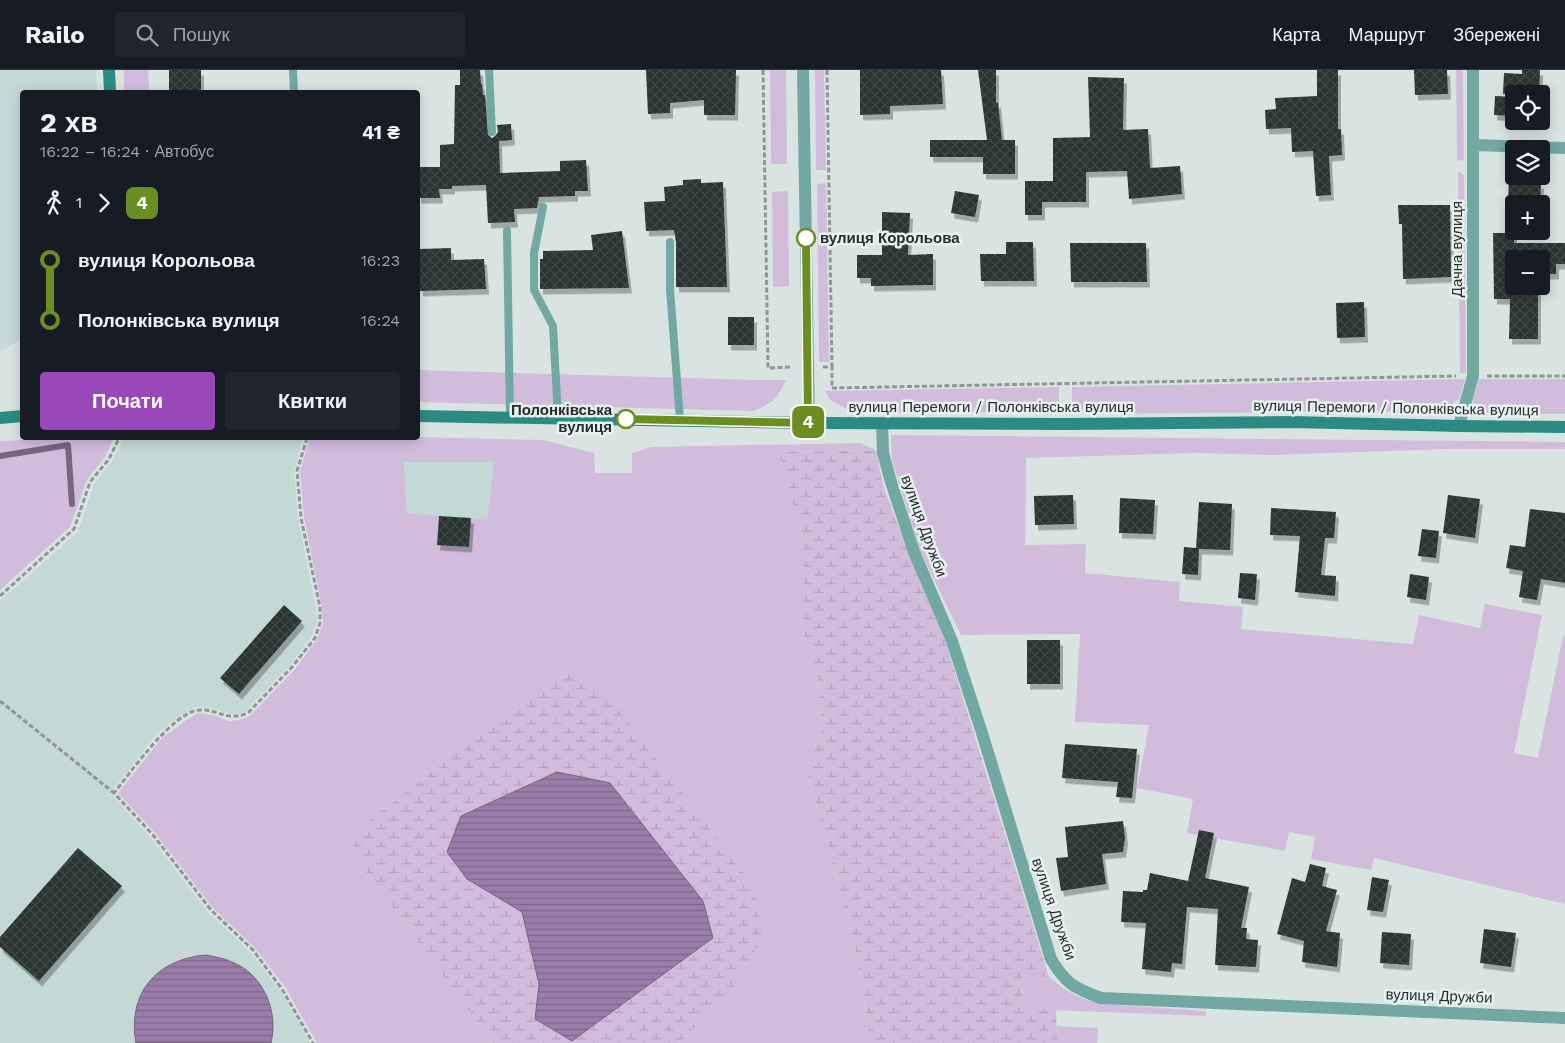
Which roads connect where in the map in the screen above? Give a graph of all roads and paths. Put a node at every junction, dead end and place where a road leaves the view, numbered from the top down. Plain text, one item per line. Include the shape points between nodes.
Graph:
1 (109, 70) edge
2 (293, 70) edge
3 (489, 70) edge
4 (763, 70) edge
5 (803, 70) edge
6 (827, 70) edge
7 (1473, 70) edge
8 (110, 90) edge
9 (294, 90) edge
10 (492, 132) dead end
11 (1474, 145) junction
12 (1565, 148) edge
13 (543, 207) dead end
14 (507, 231) dead end
15 (670, 242) dead end
16 (808, 367) junction
17 (832, 367) junction
18 (1473, 376) junction
19 (1565, 376) edge
20 (20, 416) edge
21 (420, 416) edge
22 (0, 418) edge
23 (510, 418) junction
24 (558, 418) junction
25 (680, 420) junction
26 (808, 423) junction
27 (882, 424) junction
28 (1459, 426) junction
29 (1565, 427) edge
30 (118, 440) edge
31 (306, 440) edge
32 (0, 596) edge
33 (0, 701) edge
34 (114, 793) junction
35 (1565, 1018) edge
36 (313, 1043) edge

1 - 8 main road
2 - 9 lane
3 - 10 lane
4 - 16 path via 768,368
5 - 16 street
6 - 17 path
7 - 11 street, Дачна вулиця
11 - 12 street
11 - 18 street, Дачна вулиця
13 - 24 lane via 534,254 534,290 553,326
14 - 23 lane
15 - 25 lane via 670,289
16 - 17 path
16 - 26 street
17 - 18 path via 832,388
18 - 19 path
18 - 28 street, Дачна вулиця
20 - 22 main road
21 - 23 main road, вулиця Перемоги / Полонківська вулиця
23 - 24 main road, вулиця Перемоги / Полонківська вулиця
24 - 25 main road, вулиця Перемоги / Полонківська вулиця
25 - 26 main road, вулиця Перемоги / Полонківська вулиця
26 - 27 main road, вулиця Перемоги / Полонківська вулиця
27 - 28 main road, вулиця Перемоги / Полонківська вулиця via 1292,422
27 - 35 street, вулиця Дружби via 883,453 890,482 914,552 952,641 1051,959 1062,978 1078,990 1101,998
28 - 29 main road, вулиця Перемоги / Полонківська вулиця
30 - 32 path via 109,459 90,482 74,529
31 - 34 path via 297,471 301,518 320,607 320,623 315,638 248,713 230,718 197,710 183,718 160,736
33 - 34 path
34 - 36 path via 153,835 210,910 253,950 282,989

